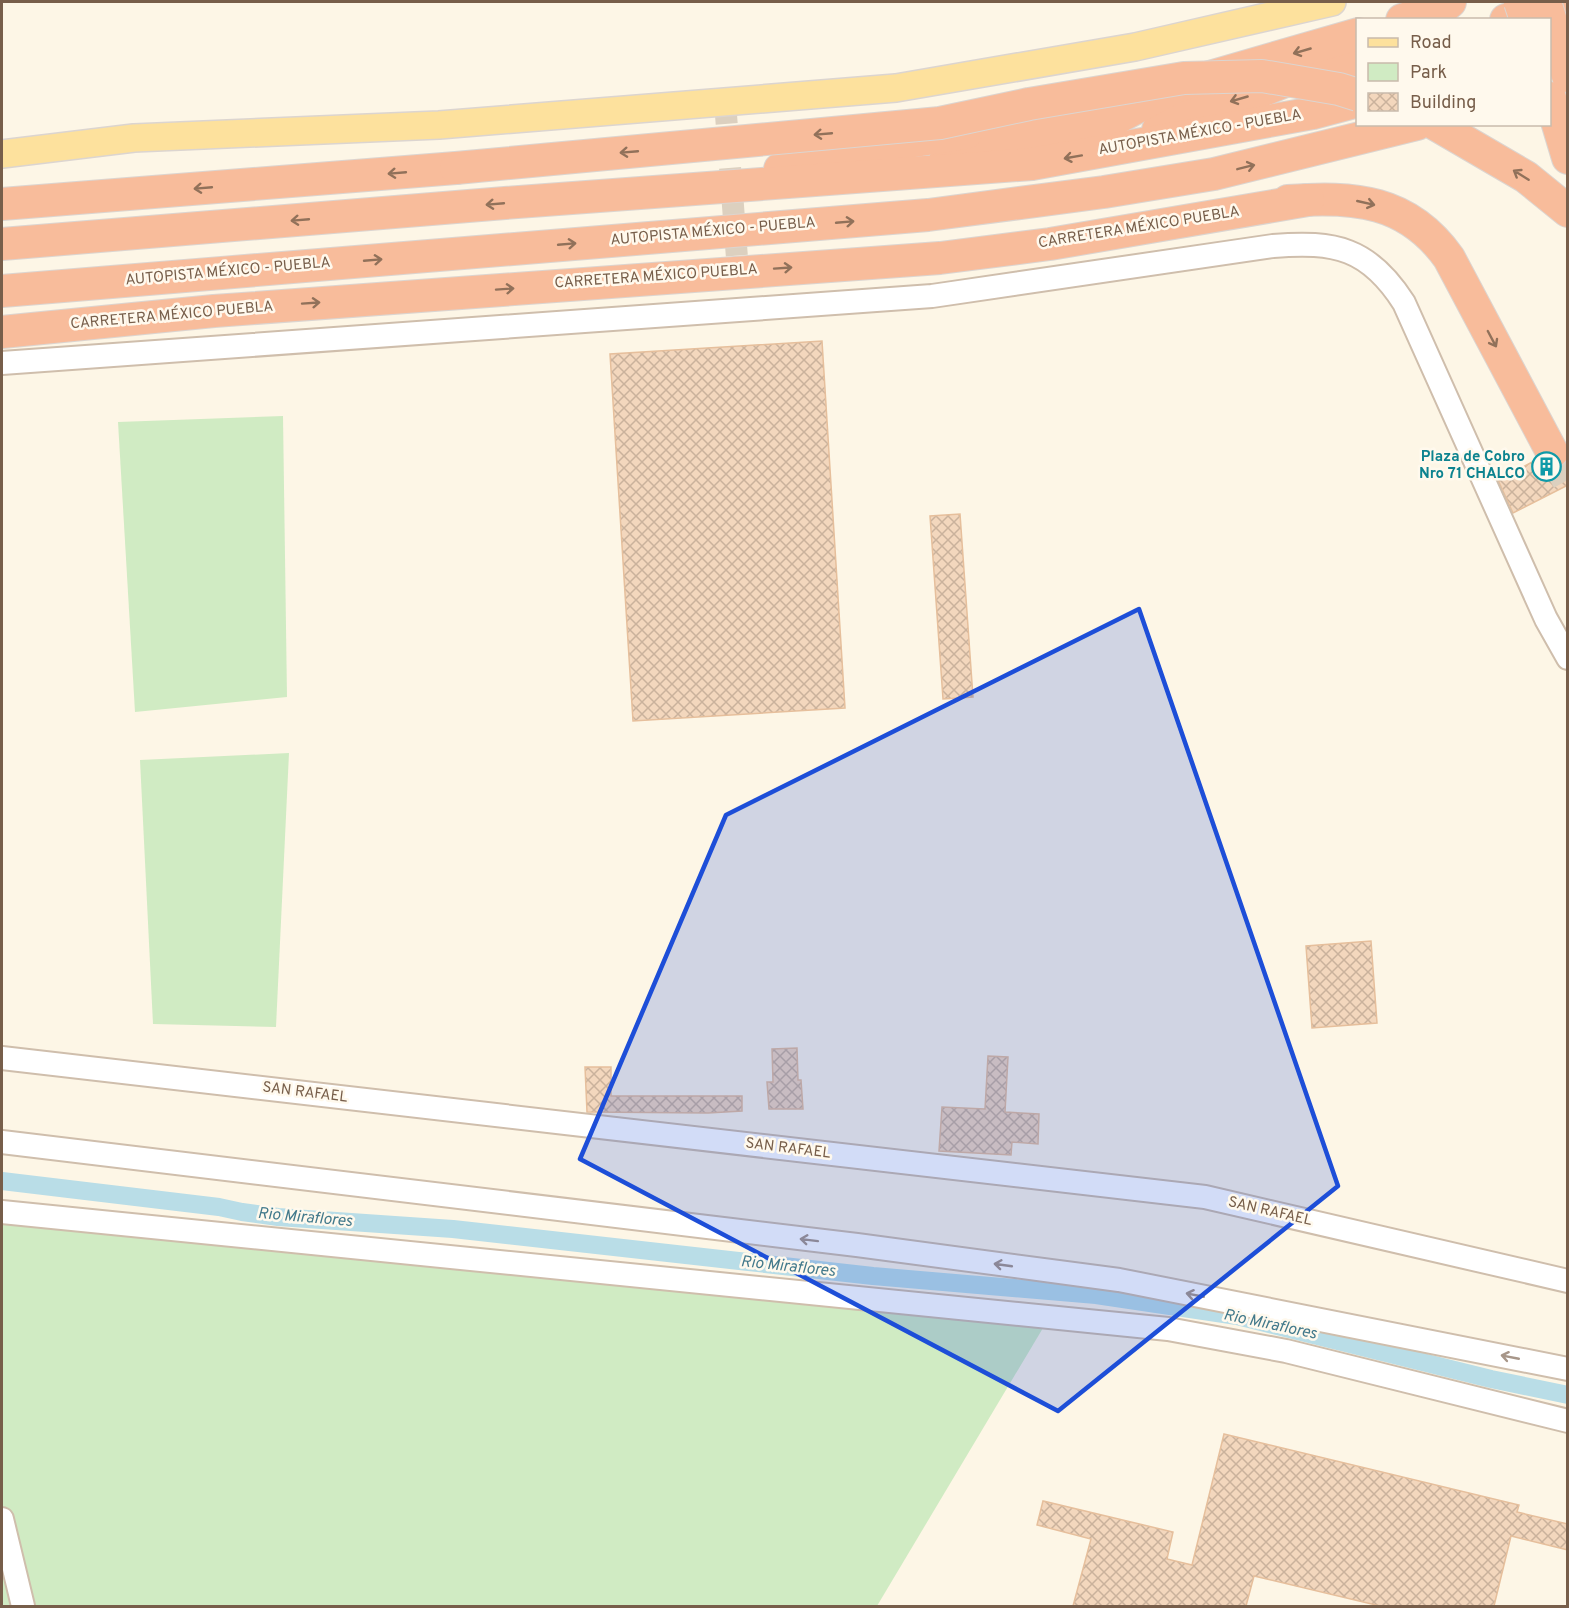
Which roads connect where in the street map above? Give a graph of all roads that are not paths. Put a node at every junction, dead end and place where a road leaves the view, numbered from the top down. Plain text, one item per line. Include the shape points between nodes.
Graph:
1 (1332, 2) edge
2 (1450, 2) edge
3 (1520, 2) edge
4 (1545, 2) edge
5 (1568, 3) edge
6 (1407, 18) edge
7 (1513, 18) edge
8 (1525, 18) edge
9 (1550, 18) edge
10 (1551, 21) edge
11 (1568, 47) edge
12 (1551, 51) edge
13 (1356, 53) edge
14 (1356, 53) edge
15 (1568, 76) edge
16 (1568, 83) edge
17 (1175, 87) junction
18 (1551, 87) edge
19 (1356, 94) edge
20 (1356, 101) edge
21 (1551, 102) edge
22 (1409, 126) edge
23 (1438, 126) edge
24 (1119, 148) junction
25 (1565, 151) edge
26 (2, 154) edge
27 (1214, 174) junction
28 (911, 175) junction
29 (700, 189) junction
30 (1308, 200) junction
31 (2, 204) edge
32 (1127, 209) junction
33 (1568, 211) edge
34 (928, 215) junction
35 (2, 231) edge
36 (96, 237) junction
37 (2, 244) edge
38 (981, 252) junction
39 (126, 280) junction
40 (2, 291) edge
41 (2, 317) edge
42 (129, 320) junction
43 (2, 332) edge
44 (2, 363) edge
45 (1552, 452) tunnel mouth
46 (1568, 658) edge
47 (2, 1058) edge
48 (2, 1142) edge
49 (2, 1212) edge
50 (1568, 1281) edge
51 (1568, 1369) edge
52 (1568, 1421) edge
53 (2, 1519) edge
54 (23, 1606) edge

1 - 26 main road via 1135,47 896,88 439,125 134,138
2 - 6 highway
3 - 8 highway, bridge
4 - 9 highway, bridge
5 - 7 highway
10 - 15 highway, bridge
11 - 12 highway
13 -> 17 highway
14 -> 24 highway via 1247,98 1202,109
16 - 18 highway
17 - 28 highway via 1119,117 1004,137
17 - 29 highway via 1019,116 963,134 850,151
19 -> 31 highway, bridge via 1262,75 1184,78 940,123 456,168
20 - 24 highway, AUTOPISTA MÉXICO - PUEBLA
21 - 25 highway
27 -> 22 highway, AUTOPISTA MÉXICO - PUEBLA
33 -> 23 highway via 1526,177
24 -> 28 highway, AUTOPISTA MÉXICO - PUEBLA via 1032,164
27 - 32 highway
27 - 34 highway, AUTOPISTA MÉXICO - PUEBLA
28 - 29 highway, AUTOPISTA MÉXICO - PUEBLA
29 -> 36 highway, AUTOPISTA MÉXICO - PUEBLA
30 - 32 highway
30 - 38 highway, CARRETERA MÉXICO PUEBLA
30 -> 45 highway via 1353,200 1393,210 1439,244
32 - 34 highway
32 - 38 highway via 1048,237
39 -> 34 highway, AUTOPISTA MÉXICO - PUEBLA
35 - 36 highway
36 - 37 highway, AUTOPISTA MÉXICO - PUEBLA
42 -> 38 highway, CARRETERA MÉXICO PUEBLA
39 - 40 highway, AUTOPISTA MÉXICO - PUEBLA
39 - 41 highway
41 - 42 highway
42 - 43 highway, CARRETERA MÉXICO PUEBLA
44 - 46 street via 932,296 1273,246 1335,246 1374,266 1404,303 1546,619
47 - 50 street, SAN RAFAEL via 1205,1197
51 -> 48 street via 1119,1280
49 - 52 street via 1168,1329 1286,1351
53 - 54 street

